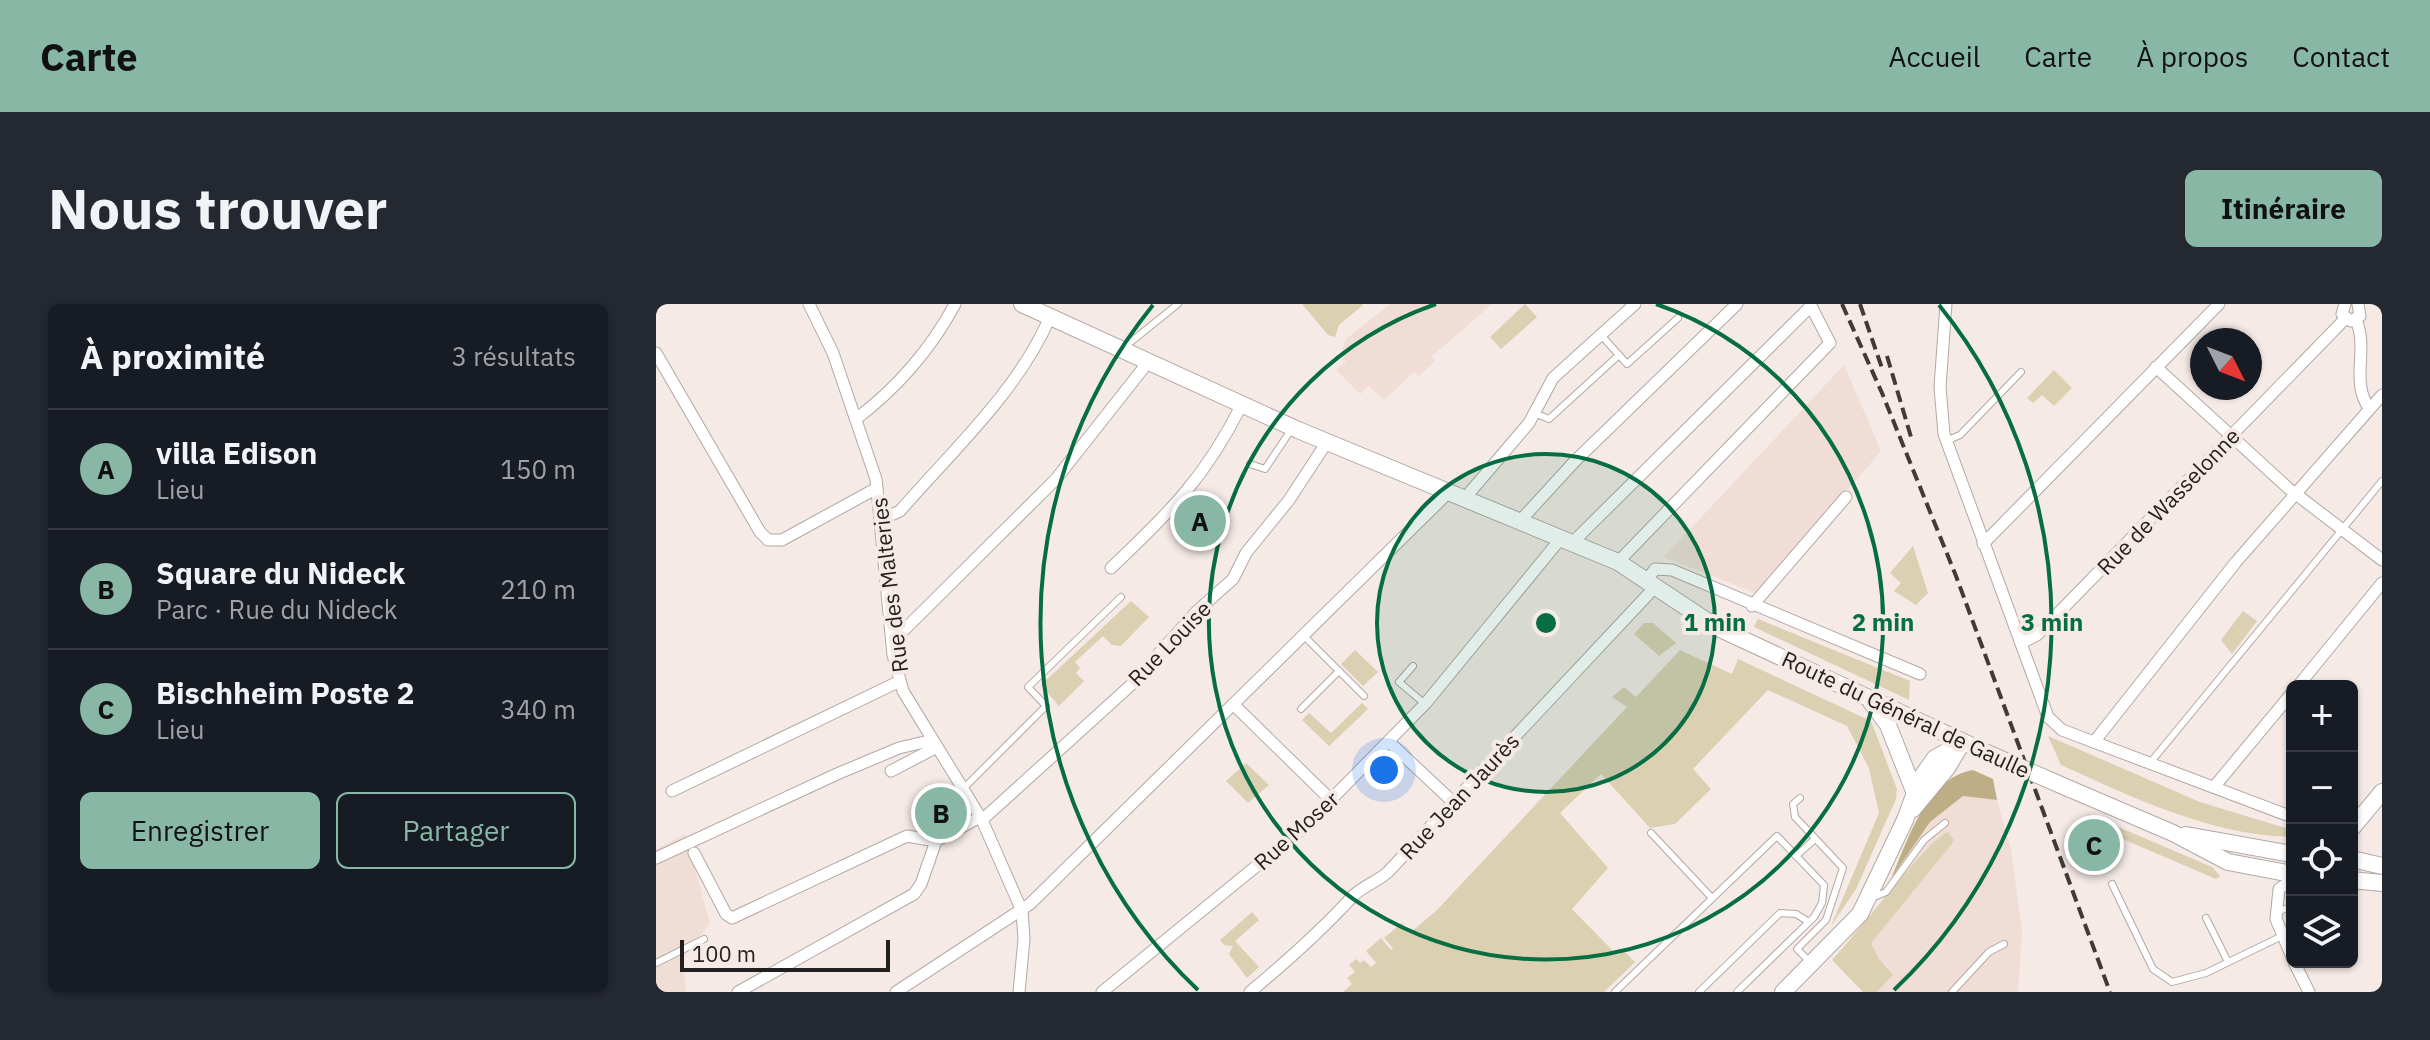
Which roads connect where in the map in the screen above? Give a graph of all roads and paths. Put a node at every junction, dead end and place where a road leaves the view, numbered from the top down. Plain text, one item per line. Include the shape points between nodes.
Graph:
1 (809, 304) edge
2 (955, 304) edge
3 (1178, 304) edge
4 (1635, 304) edge
5 (1737, 304) edge
6 (1946, 304) edge
7 (2219, 304) edge
8 (2358, 304) edge
9 (1810, 305) edge
10 (1036, 309) edge
11 (2344, 311) edge
12 (1678, 318) dead end
13 (1601, 335) junction
14 (1122, 349) junction
15 (656, 353) edge
16 (1619, 355) junction
17 (1149, 361) junction
18 (2156, 367) junction
19 (2021, 372) dead end
20 (2382, 395) edge
21 (1242, 404) junction
22 (2369, 408) junction
23 (1534, 413) junction
24 (856, 419) junction
25 (1293, 427) junction
26 (2229, 438) junction
27 (1946, 441) junction
28 (1327, 442) junction
29 (1250, 464) dead end
30 (2382, 481) edge
31 (877, 488) junction
32 (1449, 492) junction
33 (2295, 492) junction
34 (1846, 497) dead end
35 (1465, 498) junction
36 (882, 519) junction
37 (1520, 521) junction
38 (2341, 527) junction
39 (1567, 539) junction
40 (1983, 544) junction
41 (2382, 560) edge
42 (1618, 562) junction
43 (1111, 568) dead end
44 (1652, 583) junction
45 (2382, 583) edge
46 (1121, 597) dead end
47 (1752, 606) junction
48 (1303, 635) junction
49 (892, 642) junction
50 (2021, 643) junction
51 (1413, 666) dead end
52 (1339, 671) junction
53 (1920, 674) dead end
54 (2303, 680) edge
55 (900, 681) junction
56 (1864, 695) junction
57 (1364, 696) dead end
58 (2286, 700) edge
59 (1233, 704) junction
60 (1425, 704) junction
61 (1301, 709) dead end
62 (1389, 742) junction
63 (2094, 742) junction
64 (1962, 743) junction
65 (935, 744) junction
66 (2150, 763) junction
67 (891, 771) dead end
68 (2214, 787) junction
69 (963, 789) junction
70 (672, 791) dead end
71 (1914, 791) junction
72 (2382, 792) edge
73 (1800, 798) dead end
74 (1331, 800) junction
75 (1453, 802) junction
76 (2286, 815) edge
77 (981, 818) junction
78 (1905, 820) junction
79 (1945, 823) dead end
80 (2355, 824) edge
81 (1651, 833) dead end
82 (2173, 833) junction
83 (1815, 839) junction
84 (936, 841) junction
85 (694, 853) dead end
86 (2286, 853) edge
87 (1796, 856) junction
88 (656, 858) edge
89 (2358, 860) edge
90 (2382, 866) edge
91 (2286, 876) edge
92 (2358, 881) edge
93 (2286, 883) edge
94 (2382, 883) edge
95 (2112, 884) dead end
96 (1712, 898) junction
97 (1869, 899) junction
98 (2286, 909) edge
99 (1022, 911) junction
100 (2275, 912) junction
101 (2206, 918) dead end
102 (1809, 922) junction
103 (2282, 936) junction
104 (704, 939) dead end
105 (2004, 944) dead end
106 (2286, 945) edge
107 (2228, 962) junction
108 (656, 963) edge
109 (1812, 964) junction
110 (2297, 968) edge
111 (2172, 982) junction
112 (738, 992) edge
113 (896, 992) edge
114 (1019, 992) edge
115 (1102, 992) edge
116 (1250, 992) edge
117 (1615, 992) edge
118 (1699, 992) edge
119 (1737, 992) edge
120 (1783, 992) edge
121 (1952, 992) edge
122 (2171, 992) edge
123 (2309, 992) edge

1 - 24 street, Rue des Malteries
2 - 24 street via 912,366
3 - 14 lane
4 - 13 street
5 - 37 street
6 - 27 street via 1940,407
7 - 18 street
8 - 11 street via 2361,311
9 - 39 street, Rue Moser
9 - 42 street via 1830,343
10 - 14 main road, Route du Général de Gaulle
10 - 36 street via 1030,360 900,511
11 - 22 street via 2360,333 2359,394
11 - 26 street, Rue de Wasselonne
12 - 16 lane via 1627,364
13 - 16 lane
13 - 23 street via 1553,378
14 - 17 main road, Route du Général de Gaulle
15 - 31 street via 768,540 782,540
16 - 23 lane via 1549,419
17 - 21 main road, Route du Général de Gaulle
17 - 49 street via 1056,479
18 - 26 street
18 - 40 street
19 - 27 lane via 1960,435
20 - 22 street
21 - 25 main road, Route du Général de Gaulle
21 - 43 street via 1223,443 1184,498
22 - 33 street
23 - 35 street
24 - 31 street, Rue des Malteries
25 - 28 main road, Route du Général de Gaulle
25 - 29 lane via 1265,469
26 - 33 street
26 - 50 street, Rue de Wasselonne via 2037,635
27 - 40 street
28 - 32 main road, Route du Général de Gaulle
28 - 77 street, Rue Louise via 1233,579 1131,685
30 - 38 lane
31 - 36 street, Rue des Malteries
32 - 35 main road, Route du Général de Gaulle
32 - 48 street
33 - 38 street
33 - 63 street
34 - 47 street
35 - 37 main road, Route du Général de Gaulle
36 - 49 street, Rue des Malteries
37 - 39 main road, Route du Général de Gaulle
38 - 41 street
38 - 66 lane
39 - 42 main road, Route du Général de Gaulle
39 - 60 street, Rue Moser
40 - 50 street
42 - 44 main road, Route du Général de Gaulle
44 - 47 street, Route du Général de Gaulle via 1655,569 1672,570
44 - 56 main road, Route du Général de Gaulle via 1716,627
44 - 75 street, Rue Jean Jaurès
45 - 54 street
46 - 69 lane via 1028,687 1046,706
47 - 53 street, Route du Général de Gaulle
48 - 52 lane
48 - 59 street
49 - 55 street, Rue des Malteries
50 - 63 street via 2053,724
51 - 60 lane via 1399,682
52 - 57 lane
52 - 61 lane
55 - 65 street, Rue des Malteries
55 - 70 street
56 - 64 main road, Route du Général de Gaulle
56 - 71 main road via 1888,725
58 - 68 street
59 - 74 street
59 - 99 street
60 - 62 street, Rue Moser
62 - 74 street, Rue Moser
62 - 75 street
63 - 66 street
64 - 71 main road via 1935,758
64 - 78 main road
64 - 82 main road, Route du Général de Gaulle, bridge
65 - 67 street
65 - 69 street, Rue des Malteries
65 - 88 street via 887,753
66 - 68 street
68 - 76 street
69 - 77 street, Rue des Malteries
71 - 78 main road
72 - 80 main road
73 - 83 lane via 1793,804 1795,817
74 - 115 street, Rue Moser
75 - 116 street, Rue Jean Jaurès via 1388,872 1354,895 1341,913
77 - 84 street, Rue Louise
77 - 99 street, Rue des Malteries
78 - 97 main road
79 - 97 lane via 1924,840 1886,892
81 - 96 lane
82 - 86 main road, Route du Général de Gaulle
82 - 91 main road, Route du Général de Gaulle via 2228,862
83 - 87 lane
83 - 109 lane via 1843,868 1826,920 1797,949
84 - 85 street via 907,836 732,918
84 - 112 street via 914,894
87 - 96 lane via 1777,836
87 - 102 lane via 1824,885 1822,903
89 - 90 main road
92 - 94 main road
93 - 100 street via 2279,889
95 - 111 lane via 2153,969
96 - 117 lane
97 - 109 main road via 1856,920
98 - 100 lane
99 - 113 street
99 - 114 street, Rue des Malteries
100 - 103 street
101 - 107 lane
102 - 118 lane via 1780,913
102 - 119 lane
103 - 106 street
103 - 107 lane
104 - 108 lane
105 - 121 lane via 1989,952
107 - 111 lane
109 - 120 main road
110 - 123 street
111 - 122 lane

